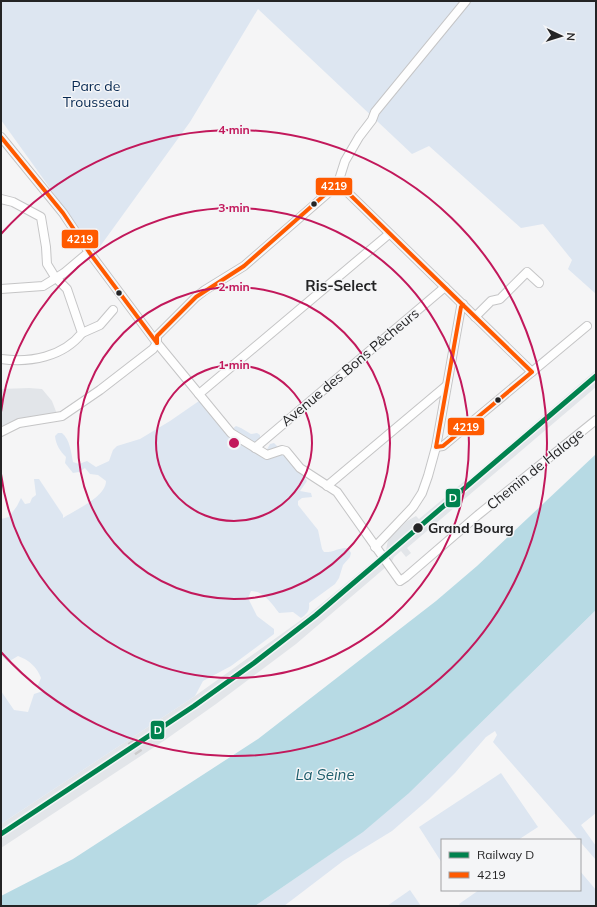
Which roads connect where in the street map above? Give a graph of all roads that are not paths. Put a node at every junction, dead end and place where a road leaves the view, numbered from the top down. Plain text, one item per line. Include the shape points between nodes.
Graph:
1 (466, 1) edge
2 (1, 137) edge
3 (338, 183) junction
4 (1, 198) edge
5 (389, 234) junction
6 (90, 252) junction
7 (55, 277) junction
8 (539, 283) dead end
9 (445, 287) junction
10 (1, 290) edge
11 (463, 304) junction
12 (113, 310) dead end
13 (475, 317) junction
14 (587, 326) dead end
15 (82, 333) junction
16 (157, 343) junction
17 (1, 359) edge
18 (532, 372) junction
19 (446, 386) junction
20 (199, 394) junction
21 (596, 420) edge
22 (1, 432) edge
23 (436, 447) junction
24 (255, 448) junction
25 (327, 486) junction
26 (375, 547) junction

1 - 3 street via 375,112 345,161
2 - 6 street via 63,213
3 - 5 street
3 - 16 street via 244,266 196,297 157,336
4 - 7 street via 41,217 47,264
5 - 9 street
5 - 20 street
6 - 7 street
6 - 16 street
7 - 10 street via 42,286
7 - 15 street via 67,289
8 - 13 street via 527,272 500,299 491,301
9 - 11 street
9 - 24 street, Avenue des Bons Pêcheurs
11 - 13 street
11 - 19 street
12 - 15 street via 100,325
13 - 18 street
14 - 18 street
15 - 17 street via 69,346 48,356 21,360
16 - 20 street
16 - 22 street via 153,349 100,390 62,416 19,423
18 - 23 street via 443,446
19 - 23 street
19 - 25 street
20 - 24 street via 231,433
21 - 26 street, Chemin de Halage via 400,581
23 - 26 street via 422,493 413,507
24 - 25 street via 267,455 286,451 300,468
25 - 26 street via 337,492

